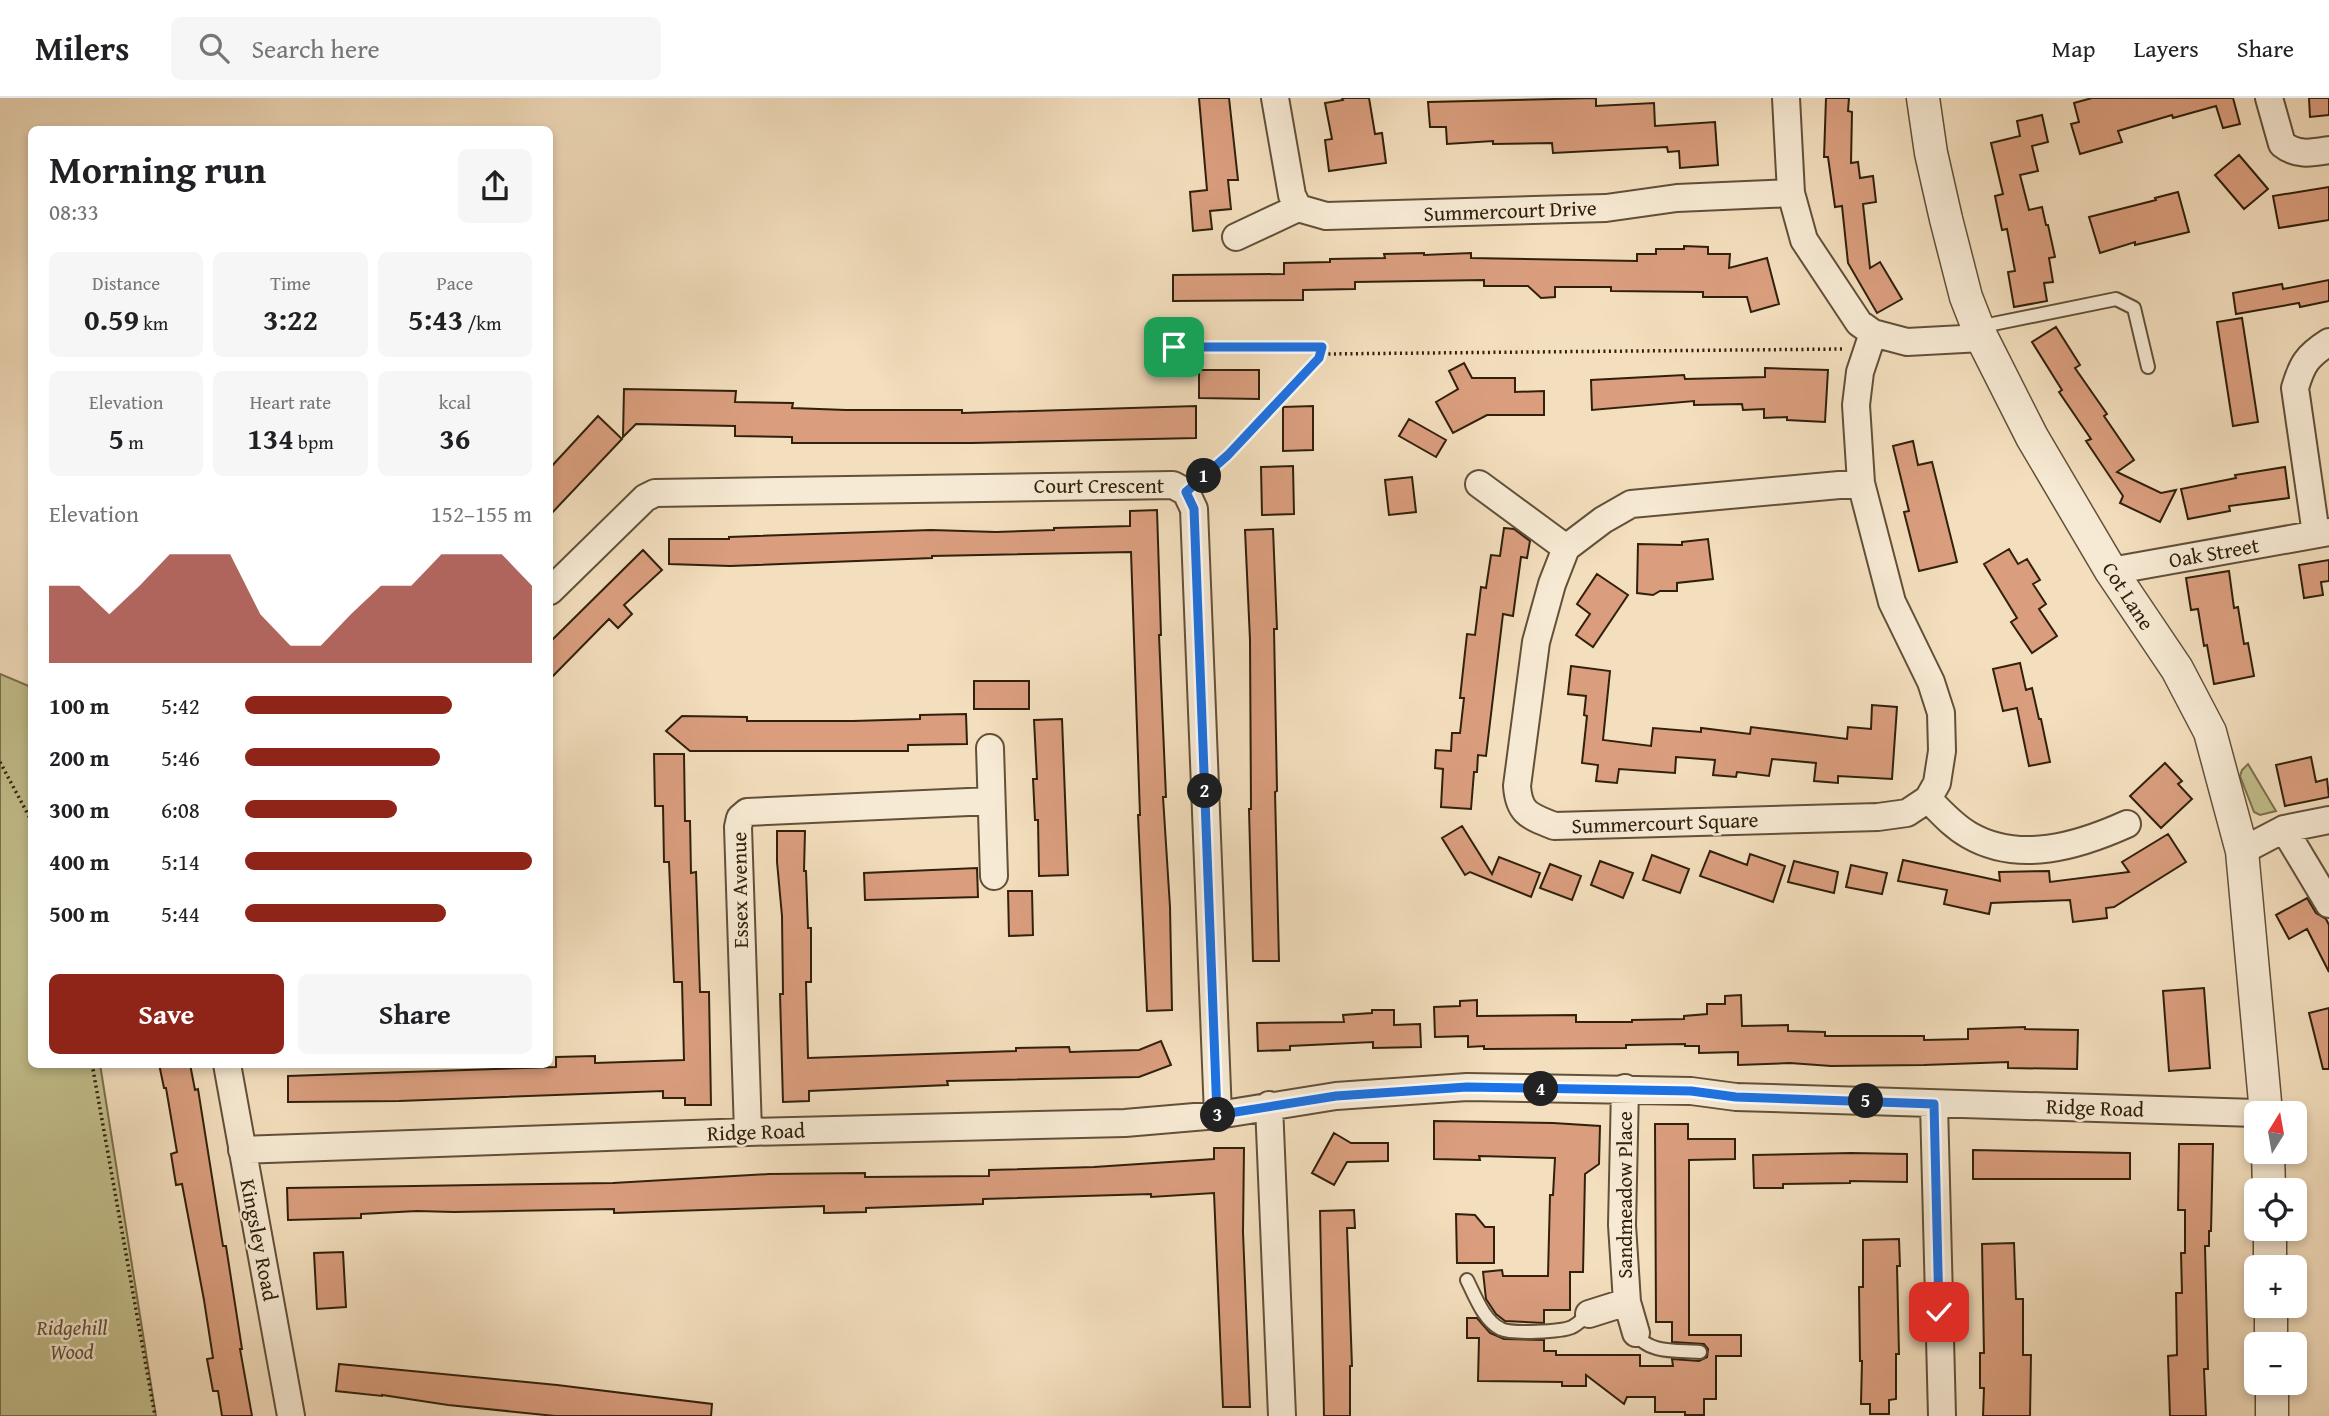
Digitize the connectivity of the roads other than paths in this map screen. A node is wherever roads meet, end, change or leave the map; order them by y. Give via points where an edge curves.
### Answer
1 (1275, 98) edge
2 (1786, 98) edge
3 (1923, 98) edge
4 (2269, 98) edge
5 (2329, 150) edge
6 (1791, 193) junction
7 (1298, 208) junction
8 (1236, 237) dead end
9 (1980, 332) junction
10 (1873, 333) junction
11 (2329, 342) edge
12 (2148, 367) dead end
13 (1861, 483) junction
14 (1479, 484) dead end
15 (2323, 533) edge
16 (1566, 548) junction
17 (2111, 571) junction
18 (555, 575) edge
19 (989, 748) dead end
20 (1928, 799) junction
21 (990, 802) junction
22 (2329, 820) edge
23 (2127, 824) dead end
24 (2284, 829) junction
25 (2242, 851) junction
26 (994, 876) dead end
27 (2329, 904) edge
28 (228, 1068) edge
29 (1625, 1088) junction
30 (2265, 1101) edge
31 (1934, 1104) junction
32 (1269, 1105) junction
33 (2244, 1113) edge
34 (1217, 1115) junction
35 (748, 1132) junction
36 (242, 1150) junction
37 (1467, 1280) dead end
38 (1627, 1302) junction
39 (1590, 1314) joint
40 (1636, 1333) joint
41 (1699, 1352) dead end
42 (2272, 1395) edge
43 (292, 1416) edge
44 (1282, 1416) edge
45 (1942, 1416) edge
46 (2272, 1416) edge

1 - 7 street
2 - 6 street
3 - 9 street, Cot Lane via 1946,219
4 - 5 street via 2282,144 2295,152
6 - 7 street, Summercourt Drive via 1677,198 1606,208 1326,216
6 - 10 street via 1804,240 1859,323
7 - 8 street
9 - 10 street via 1907,342
9 - 12 lane via 2116,299 2134,308
9 - 17 street, Cot Lane via 2032,437
10 - 13 street via 1860,372 1856,405
11 - 15 street, Oak Street via 2311,354 2295,388
13 - 16 street via 1631,504
13 - 20 street via 1892,602 1941,713 1942,751 1937,783
14 - 16 street
15 - 17 street, Oak Street
16 - 20 street, Summercourt Square via 1536,642 1517,786 1518,800 1528,815 1554,826 1878,817 1907,813
17 - 25 street, Cot Lane via 2177,669 2210,732
18 - 34 street, Court Crescent via 655,493 1173,485 1186,492 1194,509
19 - 21 street
20 - 23 street via 1964,832 2003,848 2057,848
21 - 26 street
21 - 35 street, Essex Avenue via 747,812 740,818
22 - 24 street
24 - 25 street
24 - 27 street
25 - 30 street, Cot Lane
28 - 36 street, Kingsley Road
29 - 31 street, Ridge Road
29 - 32 street, Ridge Road via 1467,1087
29 - 38 street, Sandmeadow Place via 1622,1225
31 - 33 street, Ridge Road
31 - 45 street
32 - 34 street, Ridge Road
32 - 44 street
34 - 35 street, Ridge Road via 1125,1123
35 - 36 street, Ridge Road
36 - 43 street, Kingsley Road
37 - 39 lane via 1478,1303 1502,1330 1560,1330
38 - 39 street, Sandmeadow Place
38 - 40 street, Sandmeadow Place
40 - 41 lane via 1649,1347
42 - 46 street

